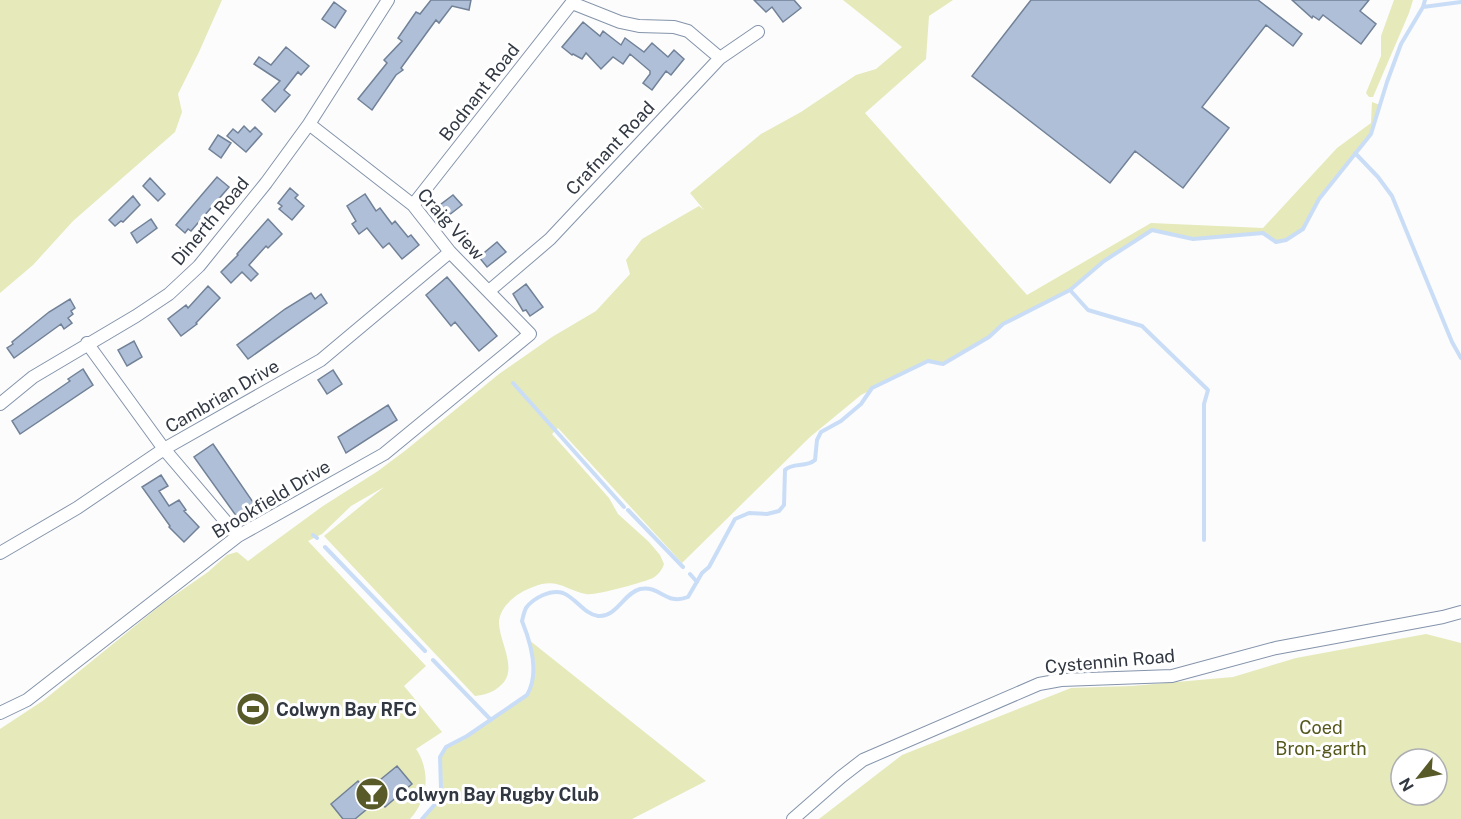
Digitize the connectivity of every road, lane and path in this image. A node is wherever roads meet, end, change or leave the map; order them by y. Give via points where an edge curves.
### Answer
1 (388, 0) edge
2 (573, 1) edge
3 (758, 32) dead end
4 (720, 58) junction
5 (309, 124) junction
6 (413, 205) junction
7 (450, 252) junction
8 (489, 291) junction
9 (530, 334) joint
10 (87, 343) junction
11 (0, 404) edge
12 (164, 449) junction
13 (238, 536) junction
14 (0, 554) edge
15 (1461, 612) edge
16 (0, 713) edge
17 (794, 819) edge

1 - 5 street, Dinerth Road
2 - 4 street via 620,22 688,31
2 - 6 street, Bodnant Road
3 - 4 street, Crafnant Road
4 - 8 street, Crafnant Road via 550,239
5 - 6 street, Craig View
5 - 10 street, Dinerth Road via 199,266 169,294
6 - 7 street, Craig View
7 - 8 street, Craig View
7 - 12 street, Cambrian Drive via 321,360
8 - 9 street, Craig View
9 - 13 street, Brookfield Drive via 384,454
10 - 11 street, Dinerth Road via 33,376
10 - 12 street
12 - 13 street
12 - 14 street, Cambrian Drive
13 - 16 street, Brookfield Drive via 27,700
15 - 17 street, Cystennin Road via 1276,648 1172,676 1039,684 864,760

